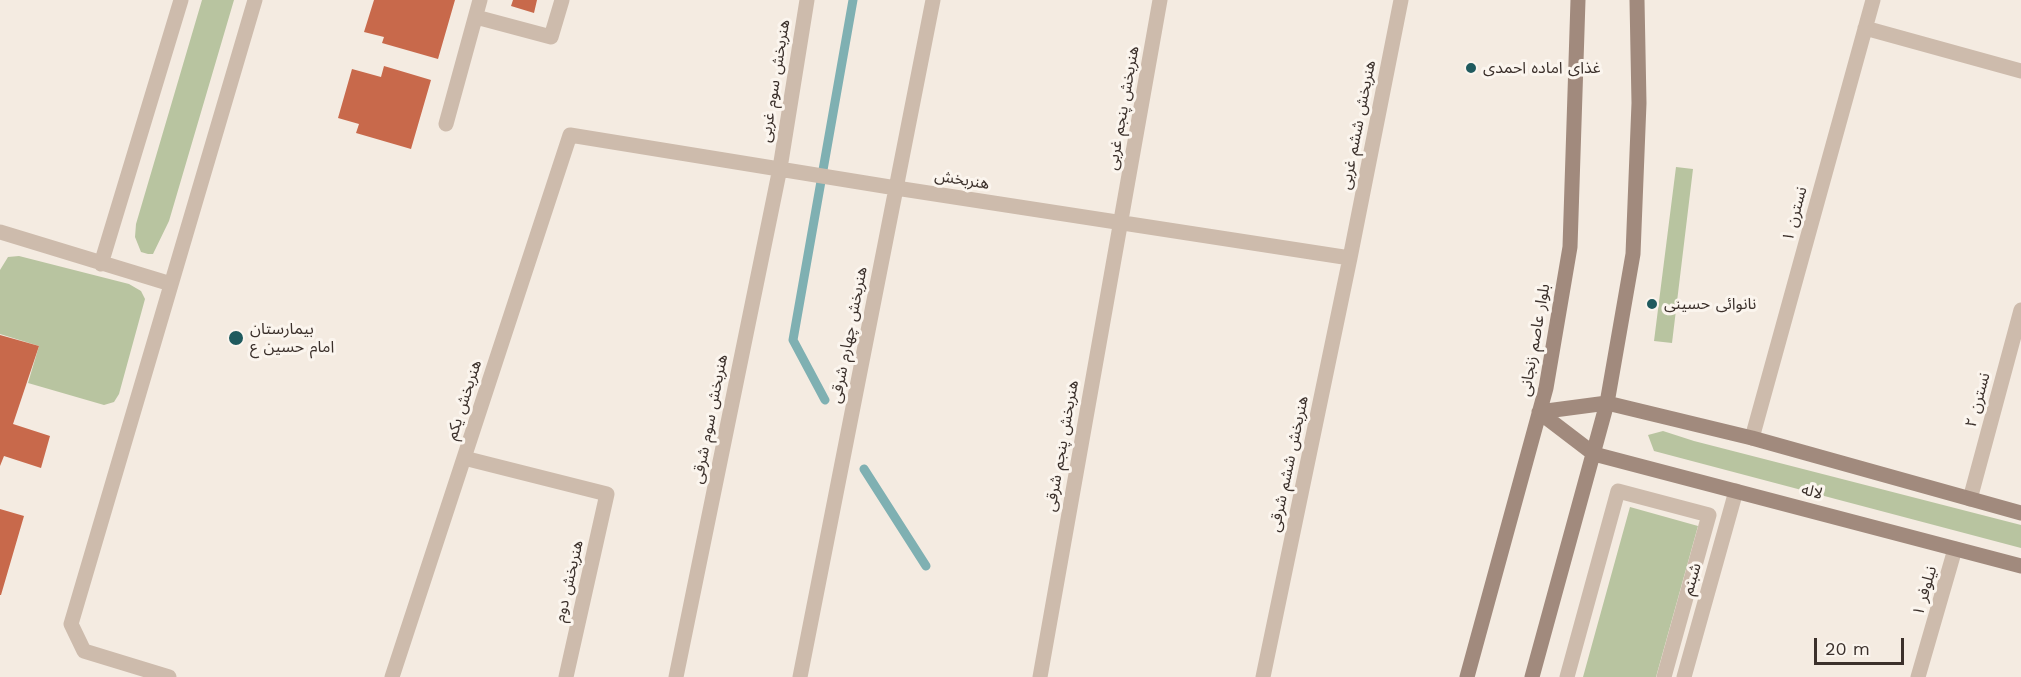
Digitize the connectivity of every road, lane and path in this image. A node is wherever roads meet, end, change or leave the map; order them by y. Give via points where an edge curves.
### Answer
1 (181, 0) edge
2 (255, 0) edge
3 (480, 0) edge
4 (562, 0) edge
5 (807, 0) edge
6 (933, 0) edge
7 (1160, 0) edge
8 (1401, 0) edge
9 (1578, 0) edge
10 (1637, 0) edge
11 (1873, 0) edge
12 (476, 17) junction
13 (1865, 28) junction
14 (2021, 71) edge
15 (446, 124) dead end
16 (570, 135) joint
17 (780, 168) junction
18 (896, 188) junction
19 (1121, 222) junction
20 (0, 232) edge
21 (1350, 258) junction
22 (101, 264) junction
23 (171, 284) junction
24 (2021, 310) edge
25 (1607, 404) junction
26 (1539, 412) junction
27 (1752, 438) junction
28 (1594, 454) junction
29 (464, 458) junction
30 (1736, 491) junction
31 (1970, 499) junction
32 (2021, 513) edge
33 (1955, 549) junction
34 (2021, 566) edge
35 (124, 670) edge
36 (169, 677) edge
37 (392, 677) edge
38 (566, 677) edge
39 (676, 677) edge
40 (800, 677) edge
41 (1040, 677) edge
42 (1263, 677) edge
43 (1467, 677) edge
44 (1532, 677) edge
45 (1567, 677) edge
46 (1664, 677) edge
47 (1684, 677) edge
48 (1918, 677) edge

1 - 22 street
2 - 23 street
3 - 12 street
4 - 12 street via 551,37
5 - 17 street, هنربخش سوم غربی
6 - 18 street, هنربخش چهارم شرقی
7 - 19 street, هنربخش پنجم غربی
8 - 21 street, هنربخش ششم غربی
9 - 26 main road, بلوار عاصم زنجانی via 1569,247
10 - 25 main road via 1639,103 1633,254
11 - 13 street, نسترن ۱
12 - 15 street
13 - 14 street
13 - 27 street, نسترن ۱
16 - 17 street, هنربخش
16 - 29 street, هنربخش یکم
17 - 18 street, هنربخش
17 - 39 street, هنربخش سوم شرقی
18 - 19 street, هنربخش
18 - 40 street, هنربخش چهارم شرقی
19 - 21 street, هنربخش
19 - 41 street, هنربخش پنجم شرقی
20 - 22 street
21 - 42 street, هنربخش ششم شرقی
22 - 23 street
23 - 35 street via 70,624 84,651
24 - 31 street, نسترن ۲
25 - 26 main road
25 - 27 main road
25 - 28 main road
26 - 28 main road
26 - 43 main road, بلوار عاصم زنجانی
27 - 31 main road
28 - 30 main road, لاله
28 - 44 main road
29 - 37 street, هنربخش یکم
29 - 38 street, هنربخش دوم via 607,494
30 - 33 main road, لاله
30 - 47 street, شبنم
31 - 32 main road
33 - 34 main road, لاله
33 - 48 street, نیلوفر ۱
35 - 36 street
45 - 46 street via 1618,491 1709,515

